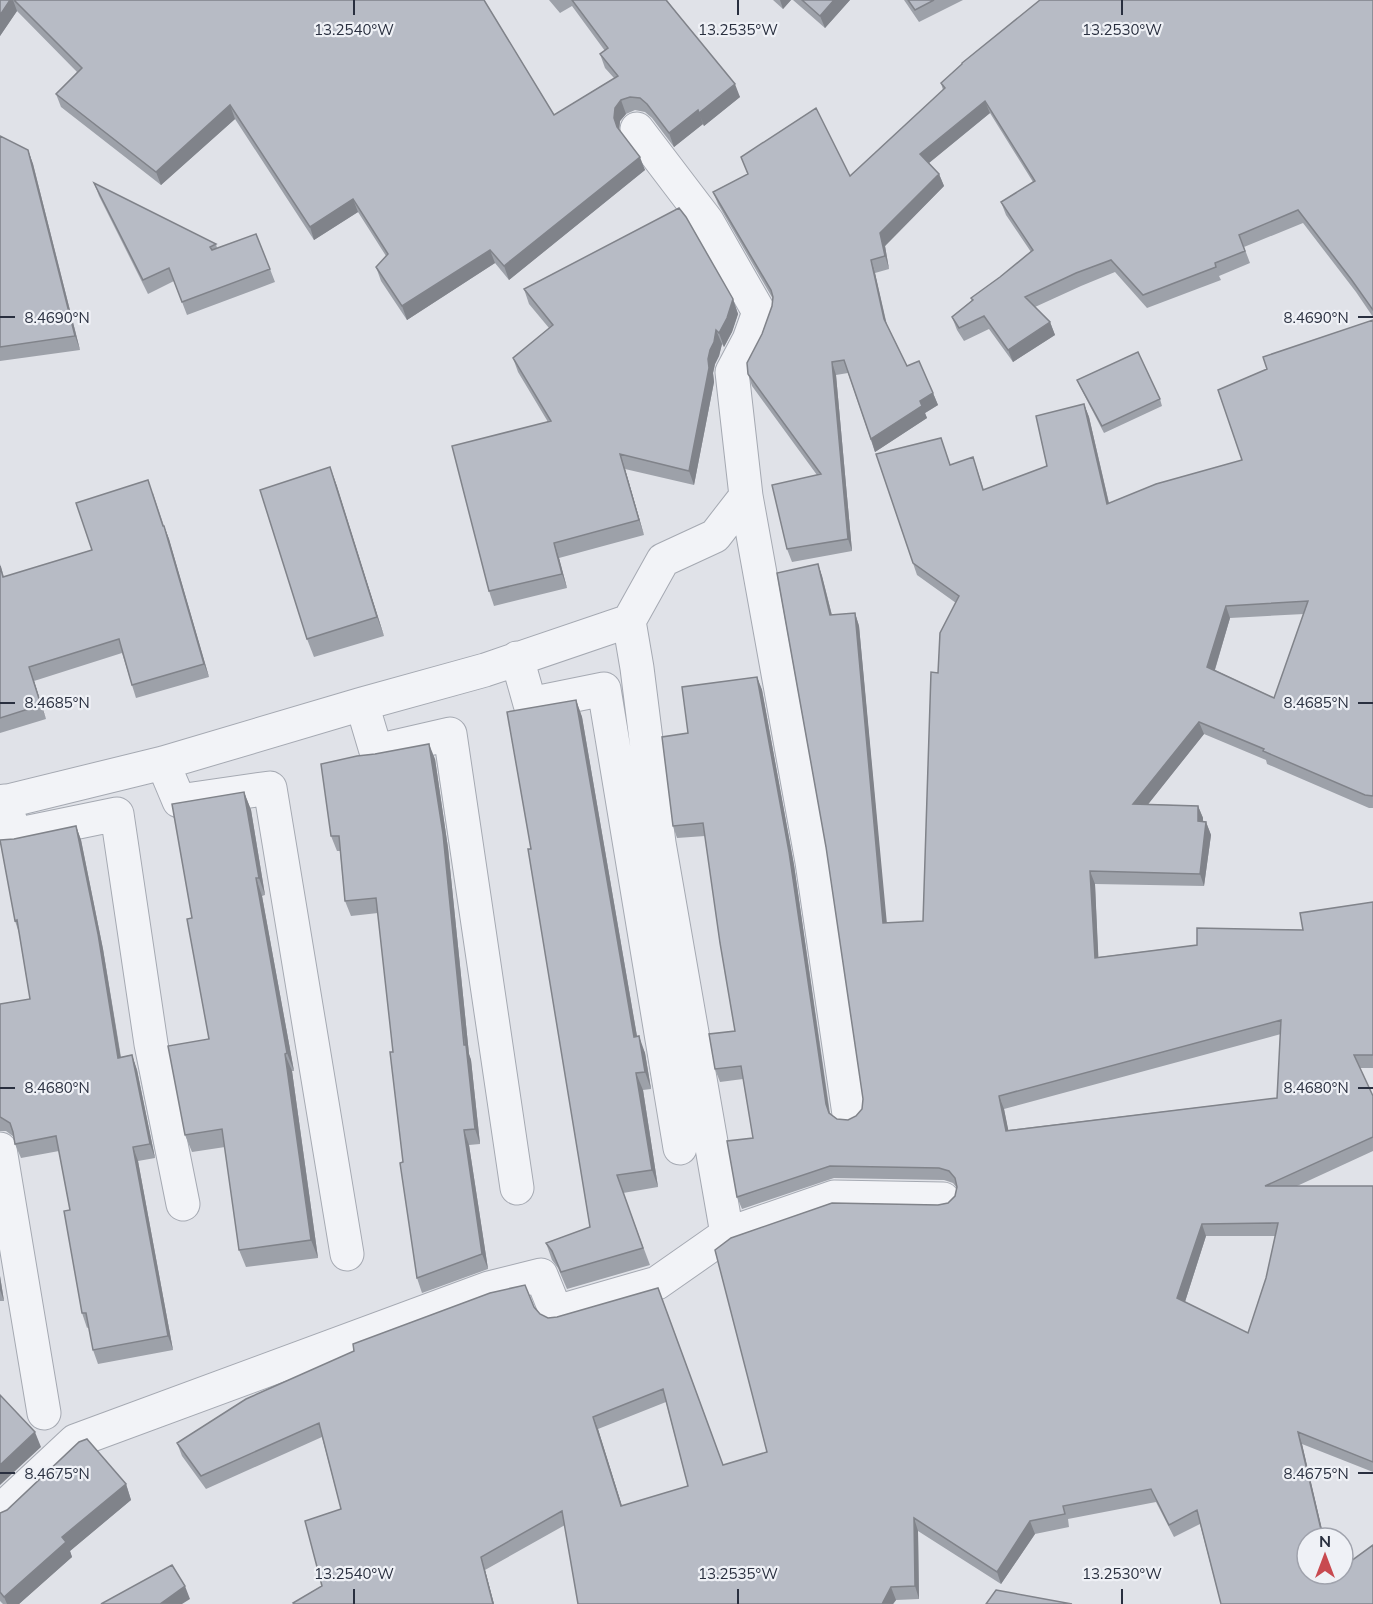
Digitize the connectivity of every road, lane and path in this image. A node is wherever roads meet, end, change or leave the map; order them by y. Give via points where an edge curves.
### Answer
1 (637, 129) dead end
2 (746, 496) junction
3 (629, 621) junction
4 (517, 658) junction
5 (362, 704) junction
6 (163, 763) junction
7 (2, 802) edge
8 (849, 1114) dead end
9 (681, 1148) dead end
10 (0, 1149) edge
11 (517, 1188) dead end
12 (943, 1199) dead end
13 (183, 1204) dead end
14 (727, 1234) junction
15 (348, 1254) dead end
16 (44, 1413) dead end
17 (0, 1511) edge

1 - 2 street via 706,221 759,312 732,372
2 - 3 street via 715,536 663,560
2 - 8 street via 812,862
3 - 4 street
3 - 14 street via 659,843
4 - 5 street
4 - 9 street via 530,704 604,689
5 - 6 street
5 - 11 street via 376,751 450,734
6 - 7 street
6 - 15 street via 179,801 270,788
7 - 13 street via 15,835 117,814 151,1044
10 - 16 street
12 - 14 street via 834,1197
14 - 17 street via 657,1283 556,1312 541,1275 489,1288 75,1441

